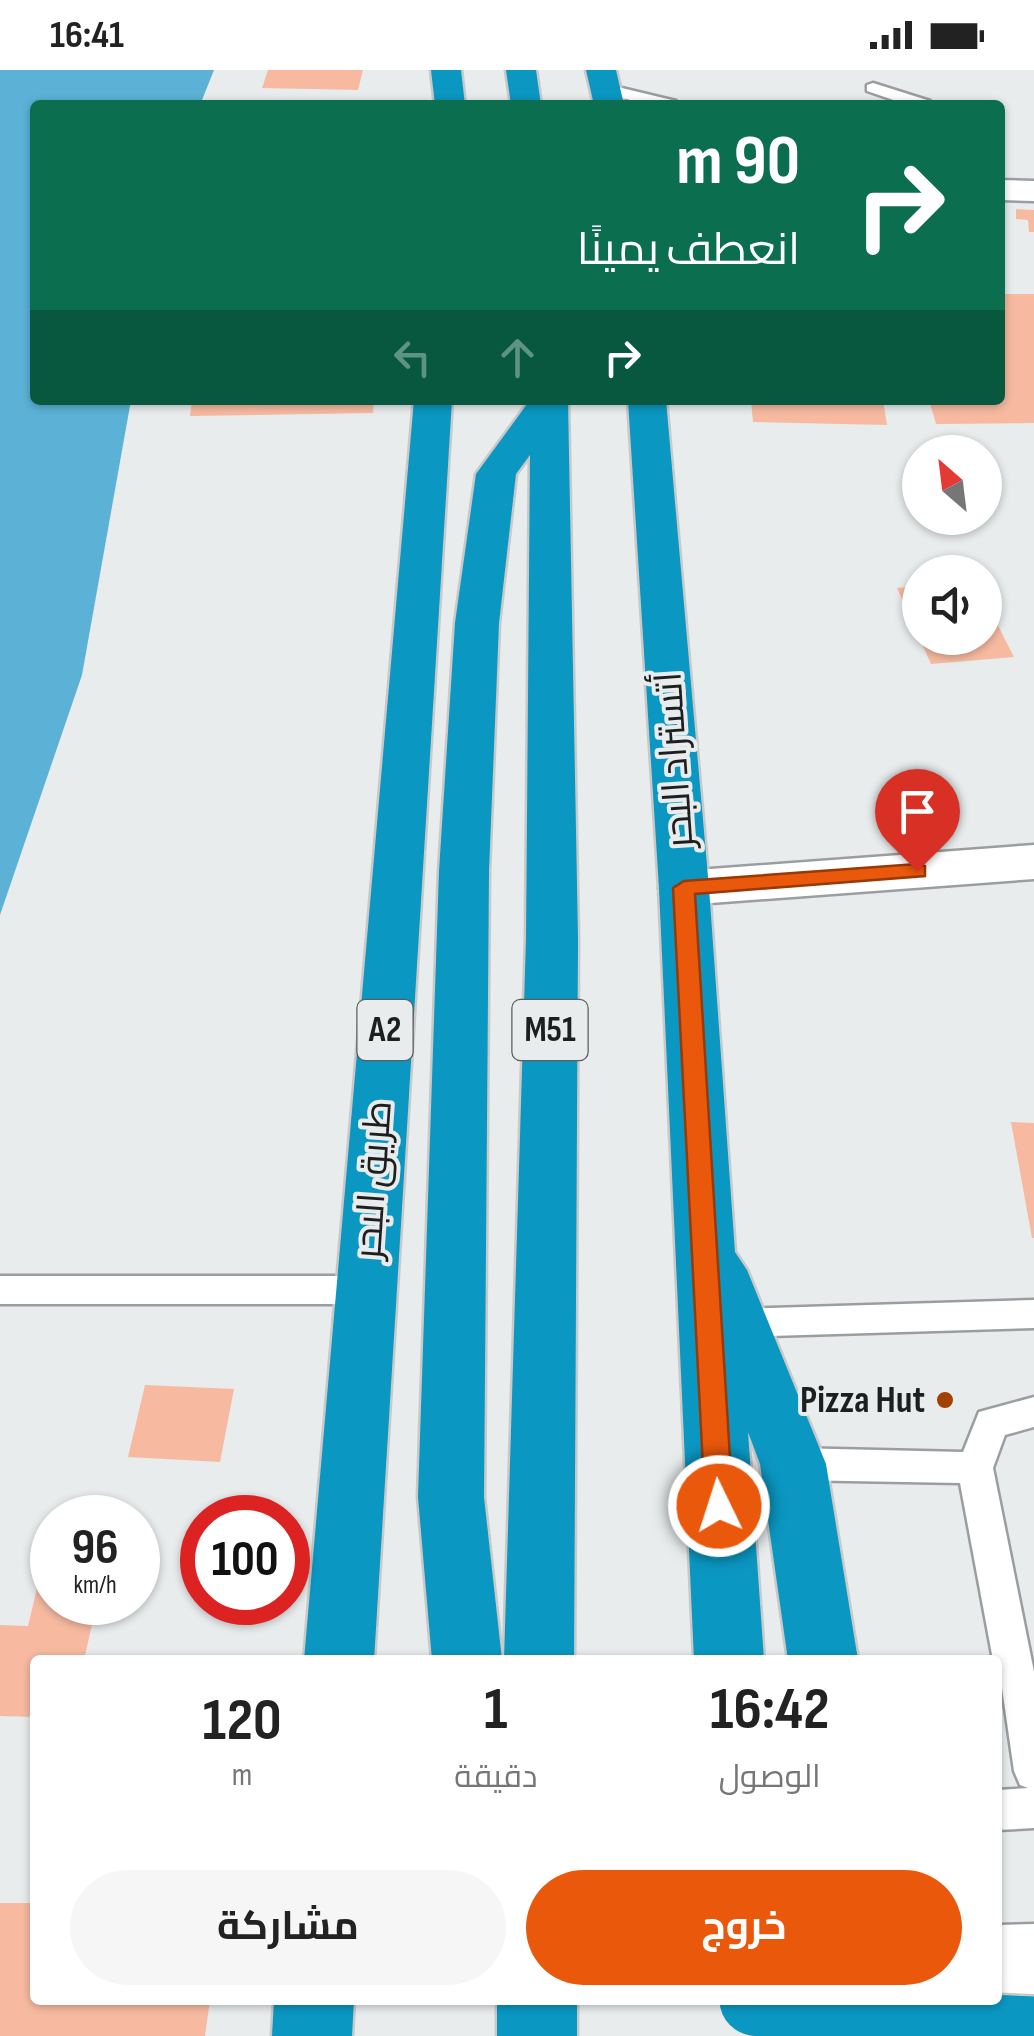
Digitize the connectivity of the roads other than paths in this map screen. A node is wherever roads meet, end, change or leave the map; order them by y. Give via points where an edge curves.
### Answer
1 (446, 70) edge
2 (521, 70) edge
3 (605, 88) edge
4 (873, 88) dead end
5 (449, 100) edge
6 (525, 100) edge
7 (651, 100) edge
8 (909, 100) edge
9 (1005, 190) edge
10 (1034, 192) edge
11 (434, 405) edge
12 (545, 405) edge
13 (549, 405) edge
14 (646, 405) edge
15 (1034, 862) edge
16 (684, 888) junction
17 (702, 1237) junction
18 (0, 1290) edge
19 (366, 1290) junction
20 (1034, 1314) edge
21 (740, 1323) junction
22 (1034, 1412) edge
23 (793, 1464) junction
24 (975, 1468) junction
25 (339, 1655) edge
26 (467, 1655) edge
27 (538, 1655) edge
28 (729, 1655) edge
29 (822, 1655) edge
30 (1034, 1771) edge
31 (1034, 1808) edge
32 (1002, 1810) edge
33 (1034, 1963) edge
34 (1002, 1964) edge
35 (314, 2005) edge
36 (537, 2005) edge
37 (753, 2005) edge
38 (771, 2005) edge
39 (864, 2005) edge
40 (924, 2005) edge
41 (1034, 2032) edge
42 (312, 2036) edge
43 (537, 2036) edge
44 (754, 2036) edge
45 (868, 2036) edge
46 (912, 2036) edge

1 - 5 highway
2 - 6 highway
3 - 7 lane
4 - 8 lane
9 - 10 street
11 - 19 highway, طريق البحر / A2
12 - 26 highway via 496,474 477,623 464,871 451,1497
13 - 27 highway, M51 via 552,940
14 - 16 highway, أتستراد البحر
15 - 16 street
16 - 17 highway, أتستراد البحر
17 - 21 highway
17 - 28 highway, أتستراد البحر
18 - 19 lane
19 - 25 highway, طريق البحر / A2
20 - 21 lane
21 - 23 highway
22 - 24 lane via 991,1423
23 - 24 lane
23 - 29 highway
24 - 30 lane
31 - 32 lane
33 - 34 street
35 - 42 highway
36 - 43 highway
37 - 44 highway
38 - 41 highway, bridge via 811,2016 976,2033
39 - 45 highway
40 - 46 street

